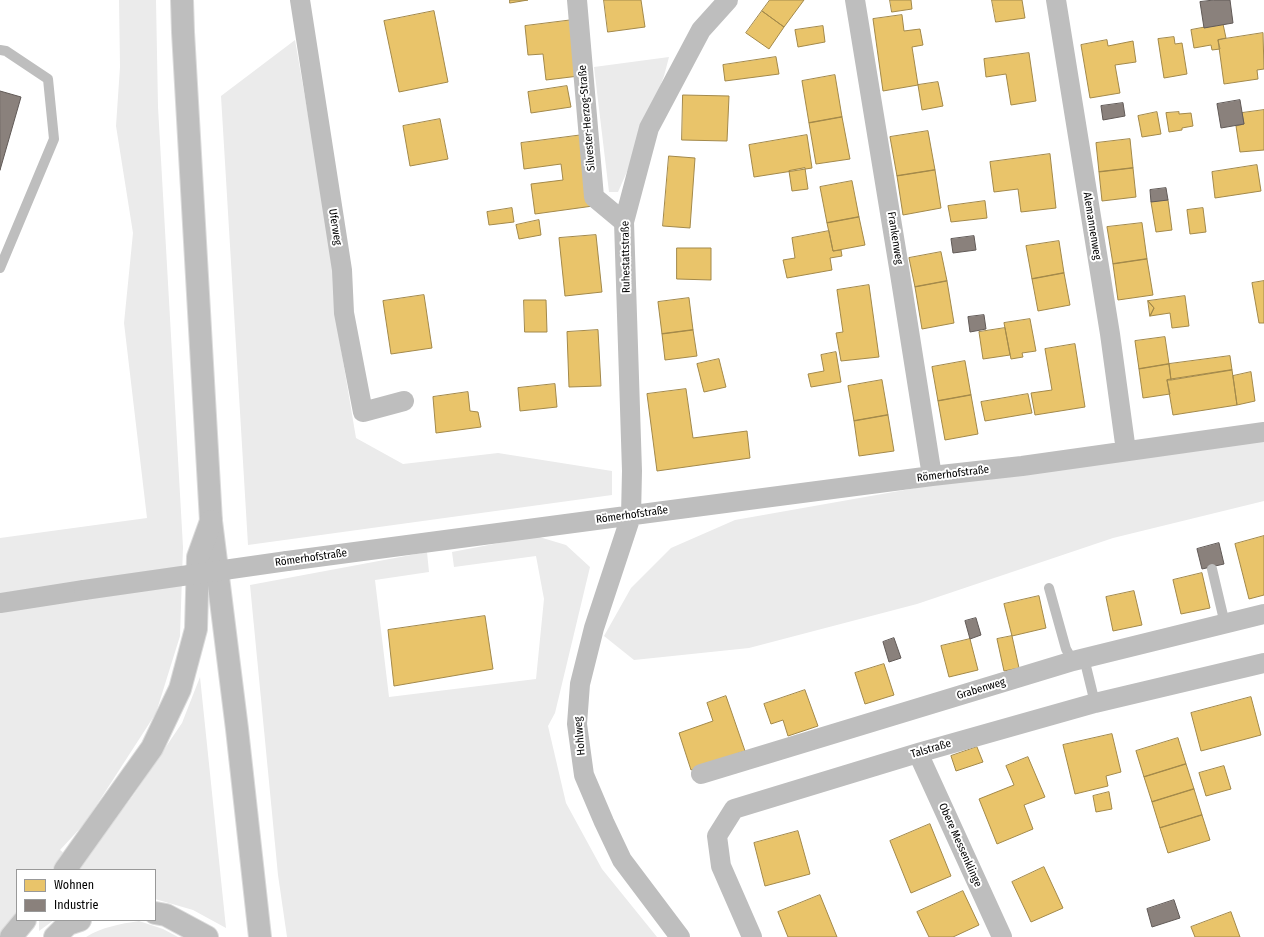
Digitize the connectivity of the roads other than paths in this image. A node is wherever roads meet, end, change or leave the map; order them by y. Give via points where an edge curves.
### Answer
1 (182, 0) edge
2 (300, 0) edge
3 (577, 0) edge
4 (728, 0) edge
5 (855, 0) edge
6 (1056, 0) edge
7 (0, 50) edge
8 (624, 222) junction
9 (0, 268) edge
10 (404, 400) dead end
11 (1264, 432) edge
12 (1126, 451) junction
13 (932, 476) junction
14 (632, 516) junction
15 (211, 521) junction
16 (1212, 569) dead end
17 (1049, 588) dead end
18 (0, 603) edge
19 (1264, 614) edge
20 (1225, 624) junction
21 (1079, 660) junction
22 (1264, 663) edge
23 (1095, 703) junction
24 (918, 752) junction
25 (701, 774) dead end
26 (66, 869) edge
27 (156, 913) edge
28 (24, 921) edge
29 (77, 921) edge
30 (11, 937) edge
31 (55, 937) edge
32 (207, 937) edge
33 (260, 937) edge
34 (680, 937) edge
35 (752, 937) edge
36 (1002, 937) edge

1 - 15 main road
2 - 10 street, Uferweg via 342,270 344,313 363,412
3 - 8 street, Silvester-Herzog-Straße via 594,197
4 - 8 street, Ruhestattstraße via 701,30 649,128
5 - 13 street, Frankenweg
6 - 12 street, Alemannenweg via 1110,334
7 - 9 lane via 6,51 48,79 54,139
8 - 14 street, Ruhestattstraße
11 - 12 street, Römerhofstraße
12 - 13 street, Römerhofstraße
13 - 14 street, Römerhofstraße
14 - 18 street, Römerhofstraße, bridge via 288,561
14 - 34 street, Hohlweg via 594,628 580,684 577,724 584,775 622,860
15 - 26 main road via 198,557 196,629 180,689 152,748
15 - 33 main road
16 - 20 lane
17 - 21 lane via 1066,649
19 - 20 street, Grabenweg
20 - 21 street, Grabenweg
21 - 23 lane
21 - 25 street, Grabenweg
22 - 23 street, Talstraße
23 - 24 street, Talstraße
24 - 35 street, Talstraße via 734,809 717,836 721,866
24 - 36 street, Obere Messenklinge
27 - 32 main road via 166,915
28 - 30 main road
29 - 31 main road via 68,924

